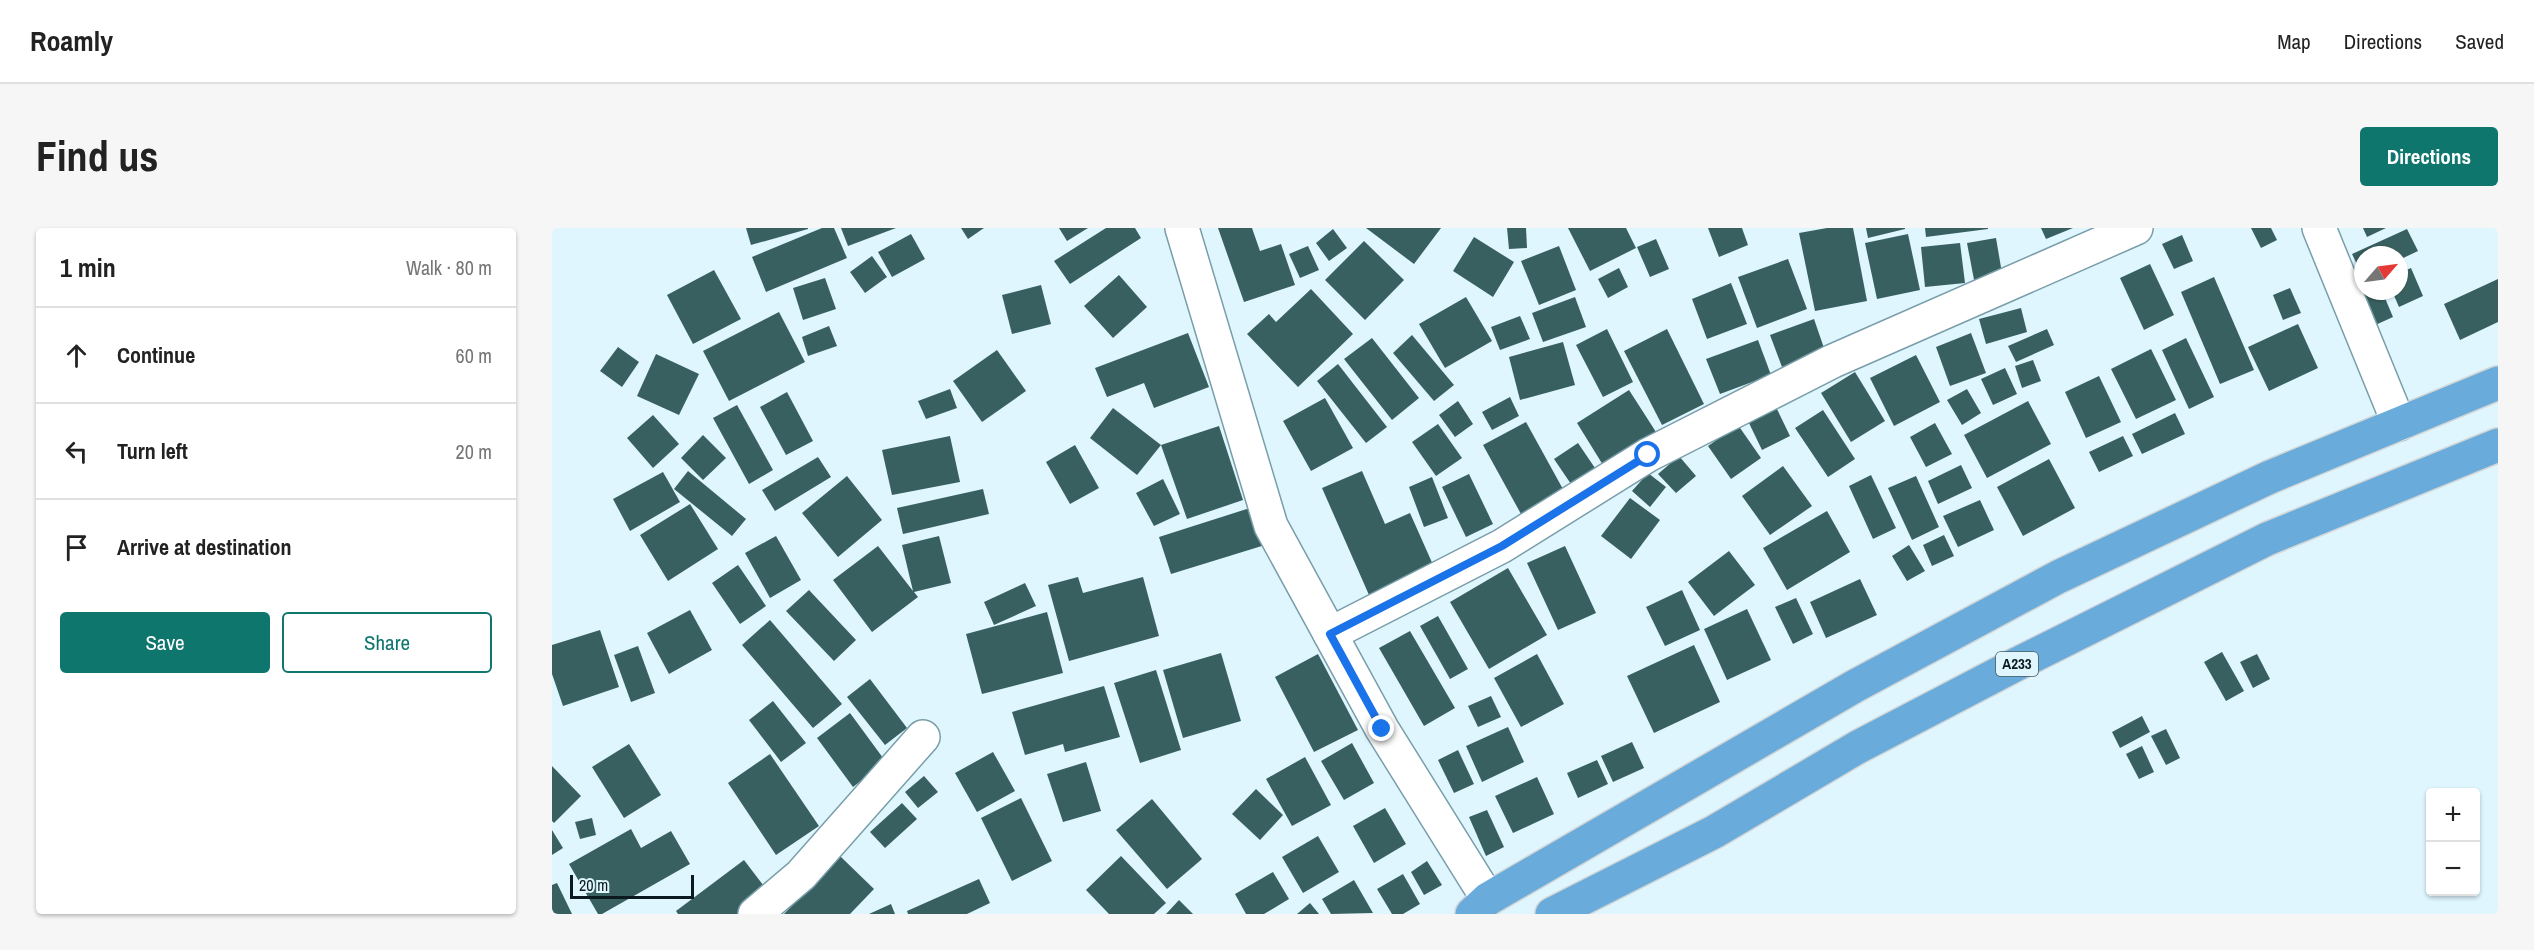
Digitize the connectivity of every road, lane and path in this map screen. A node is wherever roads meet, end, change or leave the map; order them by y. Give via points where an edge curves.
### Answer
1 (1182, 228) edge
2 (2136, 228) edge
3 (2319, 228) edge
4 (2498, 383) edge
5 (2399, 424) junction
6 (2498, 445) edge
7 (1330, 634) junction
8 (923, 737) dead end
9 (1480, 907) edge
10 (755, 914) edge
11 (1552, 914) edge

1 - 7 street via 1271,526
2 - 7 street via 1833,361 1648,455 1502,546
3 - 5 street
4 - 5 highway
5 - 9 highway via 2270,477 2058,577 1855,686
6 - 11 highway, A233 via 2256,544 1858,747 1714,832
7 - 9 street
8 - 10 street via 801,875

